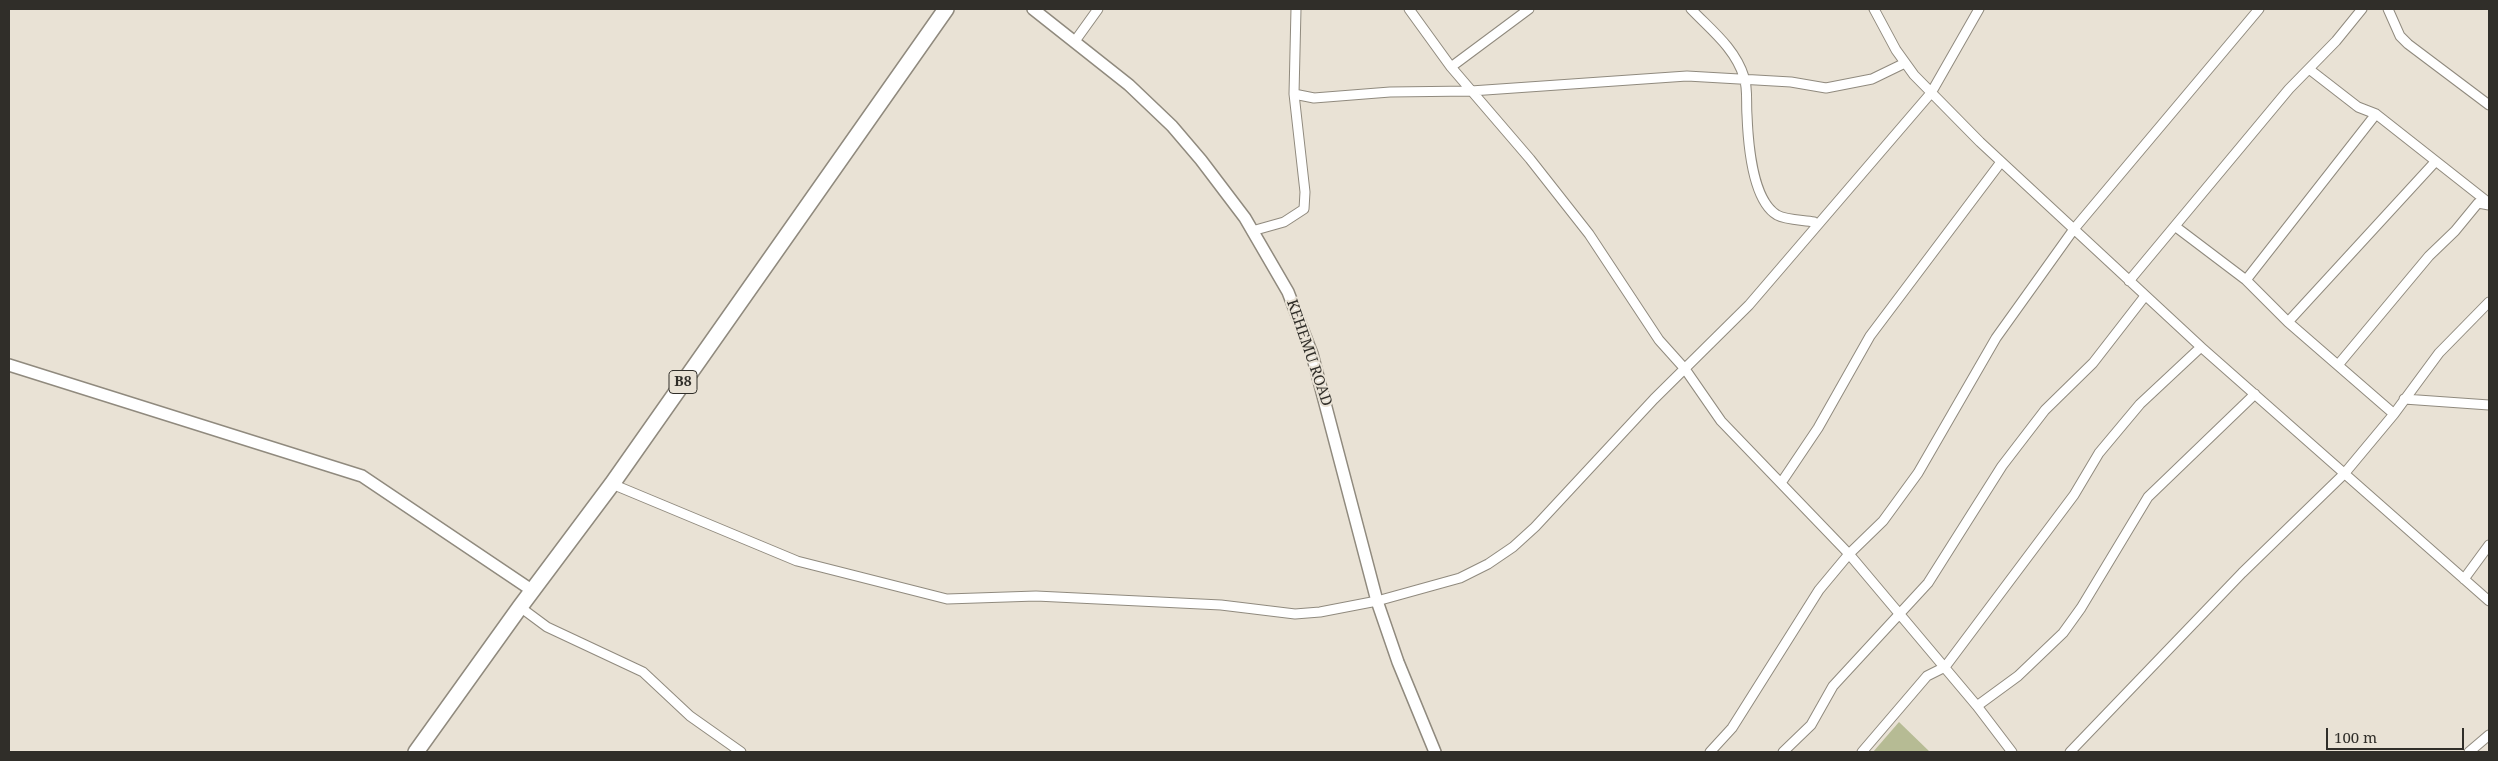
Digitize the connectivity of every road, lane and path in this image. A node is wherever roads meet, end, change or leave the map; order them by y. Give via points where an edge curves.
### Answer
1 (946, 9) edge
2 (1033, 9) edge
3 (1098, 9) edge
4 (1296, 9) edge
5 (1409, 9) edge
6 (1529, 9) edge
7 (1691, 9) edge
8 (1874, 9) edge
9 (1979, 9) edge
10 (2259, 9) edge
11 (2362, 9) edge
12 (2388, 9) edge
13 (1075, 41) junction
14 (1905, 63) junction
15 (1451, 67) junction
16 (2309, 69) junction
17 (1745, 80) junction
18 (1471, 91) junction
19 (1931, 93) junction
20 (1294, 94) junction
21 (2489, 105) edge
22 (2376, 114) junction
23 (2001, 162) junction
24 (2435, 162) junction
25 (2489, 204) edge
26 (1817, 224) junction
27 (2176, 227) junction
28 (2074, 230) junction
29 (1252, 231) junction
30 (2246, 280) junction
31 (2129, 281) junction
32 (2145, 296) junction
33 (2489, 302) edge
34 (2288, 322) junction
35 (2201, 347) junction
36 (2338, 364) junction
37 (9, 365) edge
38 (1685, 369) junction
39 (2255, 394) junction
40 (2404, 399) junction
41 (2489, 405) edge
42 (2394, 414) junction
43 (2344, 474) junction
44 (1781, 483) junction
45 (612, 484) junction
46 (2489, 544) edge
47 (1849, 554) junction
48 (2464, 579) junction
49 (533, 591) junction
50 (1377, 601) junction
51 (2489, 601) edge
52 (520, 607) junction
53 (1898, 613) junction
54 (1945, 666) junction
55 (1977, 706) junction
56 (2489, 735) edge
57 (416, 752) edge
58 (742, 752) edge
59 (1435, 752) edge
60 (1710, 752) edge
61 (1783, 752) edge
62 (1862, 752) edge
63 (2012, 752) edge
64 (2070, 752) edge
65 (2469, 752) edge

1 - 45 highway, B8
2 - 13 street, KEHEMU ROAD
3 - 13 street
4 - 20 street
5 - 15 street
6 - 15 street
7 - 17 street via 1737,57
8 - 14 street
9 - 19 street
10 - 28 street
11 - 16 street
12 - 21 street via 2400,36 2408,44
13 - 29 street, KEHEMU ROAD via 1172,126 1221,185
14 - 17 street via 1872,79 1826,88
14 - 19 street
15 - 18 street
16 - 22 street via 2358,107
16 - 27 street via 2266,116
17 - 18 street via 1687,76
17 - 26 street via 1747,135 1764,200 1778,215
18 - 20 street via 1390,92 1314,98
18 - 38 street via 1563,200 1659,340
19 - 23 street
19 - 26 street
20 - 29 street via 1304,209 1284,222
22 - 24 street
22 - 30 street
23 - 28 street
23 - 44 street via 1870,336 1818,428
24 - 25 street
24 - 34 street
25 - 36 street via 2478,203
26 - 38 street via 1749,305
27 - 30 street
27 - 31 street
28 - 31 street
28 - 47 street via 1996,338 1918,473 1883,521
29 - 50 street, KEHEMU ROAD via 1288,292 1312,354
30 - 34 street
31 - 32 street
32 - 35 street
32 - 53 street via 2093,363 2045,410 2002,466 1928,583
33 - 40 street via 2439,353
34 - 36 street
35 - 39 street
35 - 54 street via 2140,404 2105,446 2074,495
36 - 42 street
37 - 49 street via 362,476
38 - 44 street via 1722,421
38 - 50 street via 1513,547 1460,578
39 - 43 street
39 - 55 street via 2148,496 2063,633 2018,676
40 - 41 street
40 - 42 street
42 - 43 street
43 - 48 street
43 - 64 street via 2242,573
44 - 47 street
45 - 49 highway, B8
45 - 50 street via 797,561 947,599 1036,596 1221,605 1295,614
46 - 48 street
47 - 53 street
47 - 60 street via 1819,590 1732,728
48 - 51 street
49 - 52 highway, B8
50 - 59 street, KEHEMU ROAD
52 - 57 highway, B8
52 - 58 street via 547,627 642,672 690,716
53 - 54 street
53 - 61 street via 1890,626 1833,686 1811,725
54 - 55 street
54 - 62 street via 1926,676
55 - 63 street
56 - 65 street

